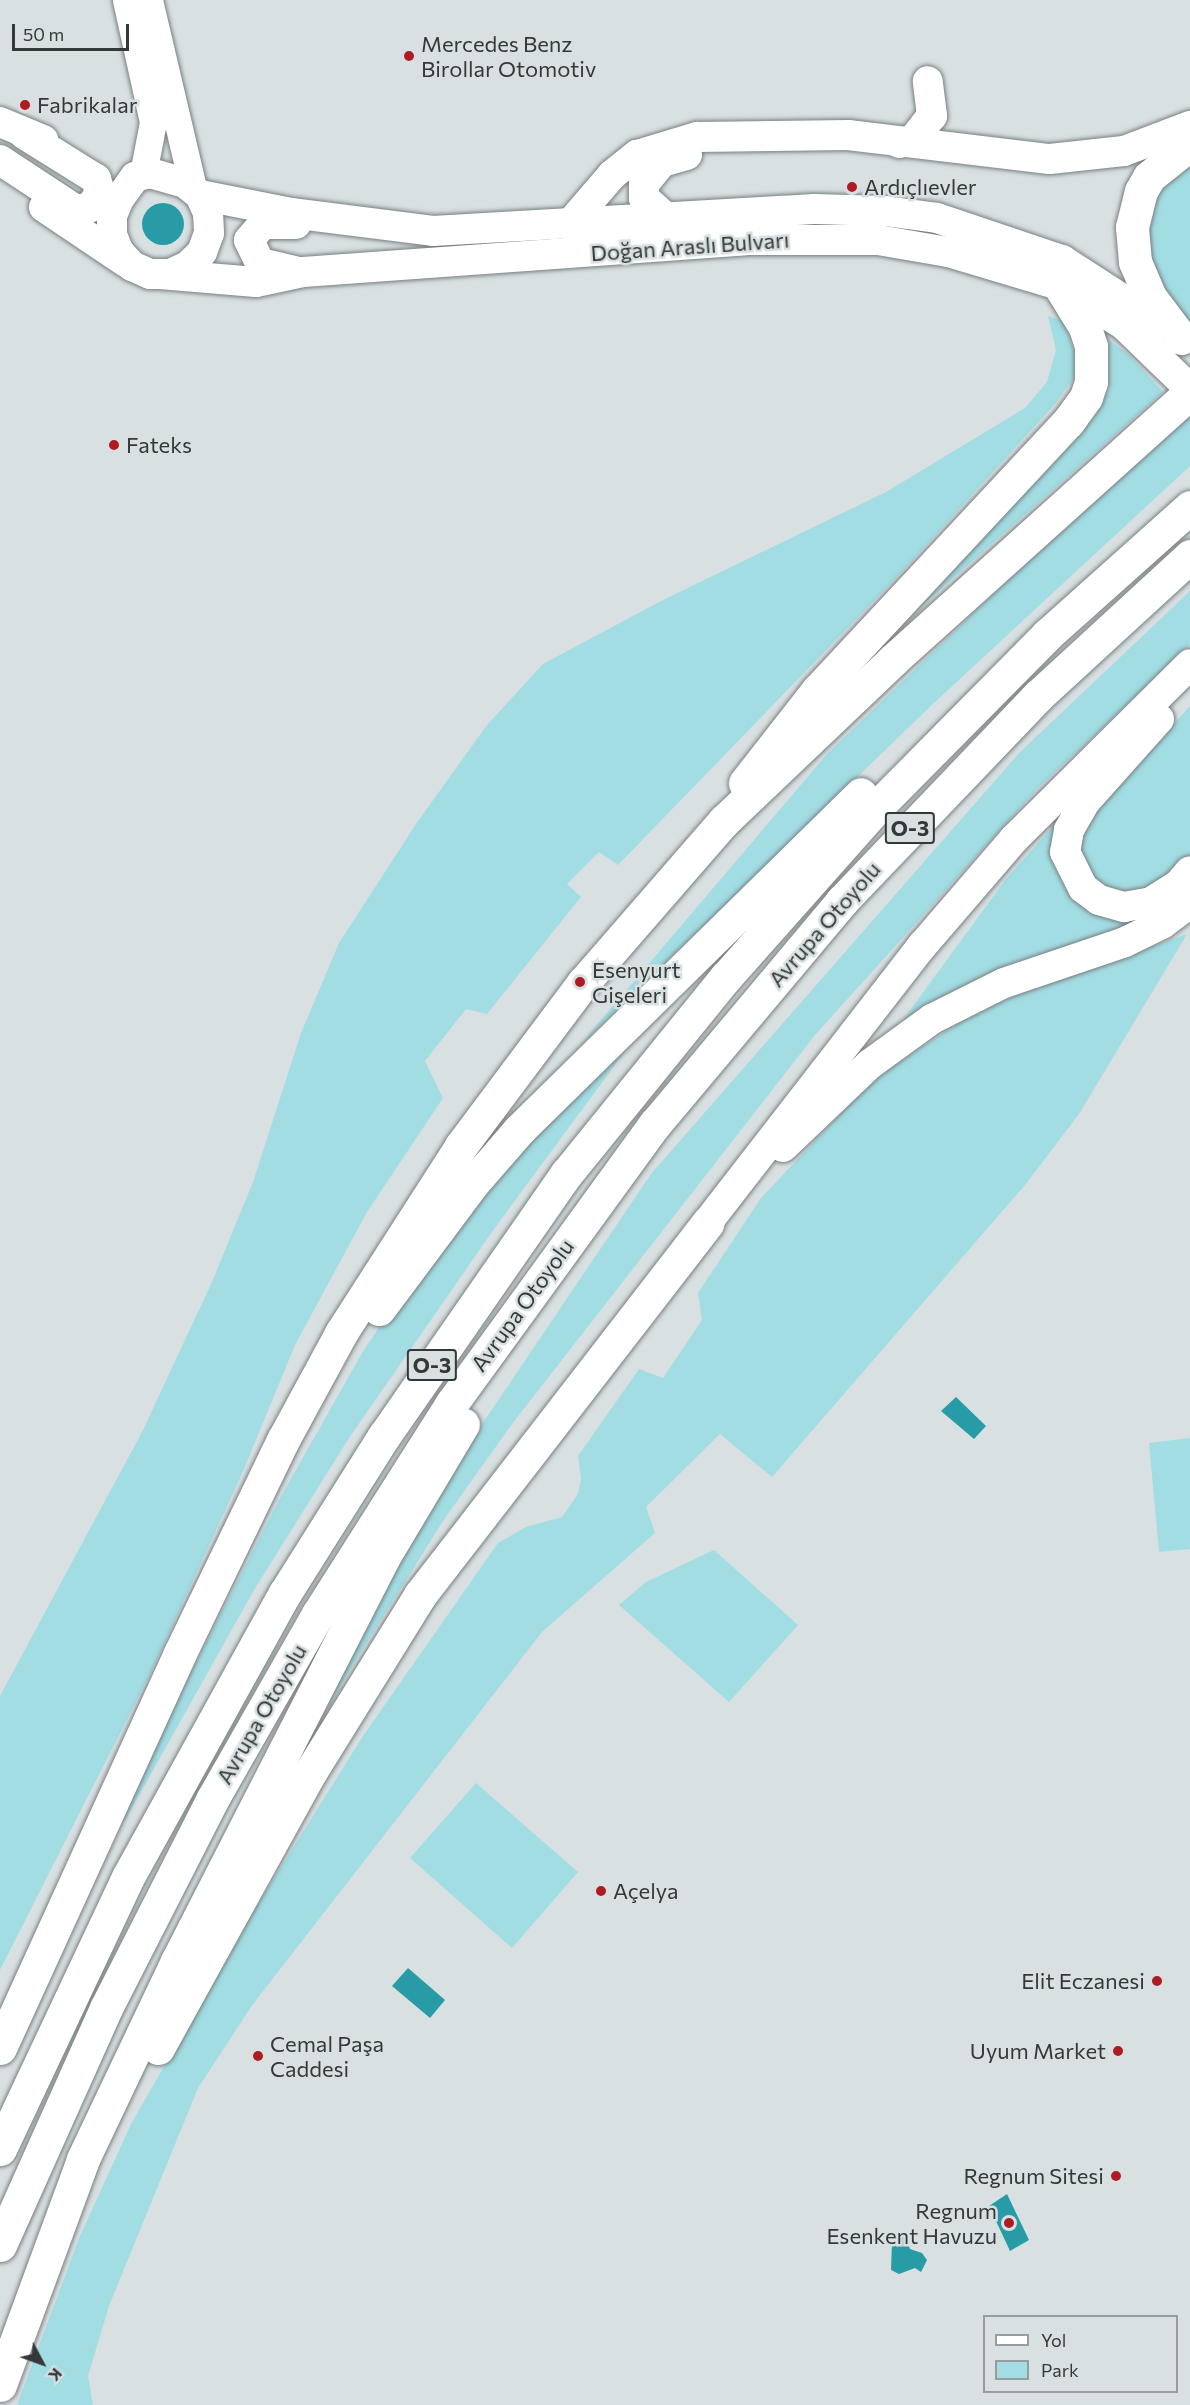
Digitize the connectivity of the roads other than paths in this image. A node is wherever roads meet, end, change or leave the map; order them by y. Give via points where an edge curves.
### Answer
1 (126, 0) edge
2 (149, 0) edge
3 (1190, 126) edge
4 (12, 128) edge
5 (884, 138) junction
6 (913, 140) junction
7 (1190, 144) edge
8 (0, 160) edge
9 (0, 175) edge
10 (139, 175) junction
11 (612, 175) junction
12 (196, 192) junction
13 (654, 207) junction
14 (569, 225) junction
15 (433, 231) junction
16 (132, 266) junction
17 (303, 272) junction
18 (160, 274) junction
19 (1059, 285) junction
20 (1185, 341) edge
21 (1188, 388) edge
22 (1190, 507) edge
23 (1190, 556) edge
24 (1190, 664) edge
25 (1004, 677) junction
26 (1190, 686) edge
27 (724, 821) junction
28 (1190, 871) edge
29 (1190, 903) edge
30 (707, 1223) junction
31 (554, 1260) junction
32 (283, 1440) junction
33 (91, 1843) junction
34 (0, 1998) edge
35 (0, 2048) edge
36 (0, 2149) edge
37 (0, 2245) edge
38 (40, 2279) junction
39 (0, 2385) edge

1 - 10 main road via 153,122
2 - 12 main road
3 - 6 main road via 1124,151 1088,158 1050,159
4 - 8 main road via 96,179 100,192 91,207 76,210
4 - 10 main road
5 - 6 main road
5 - 6 main road via 915,108 928,81 932,117
5 - 11 main road via 766,133 697,137 637,155
6 - 13 main road via 879,146 735,147 675,157 647,177
7 - 20 highway via 1149,177 1140,190 1132,227 1135,262 1150,297
9 - 16 main road via 83,236
10 - 12 main road via 177,179
10 - 16 main road via 114,207 111,226 119,252
11 - 13 main road
11 - 14 main road
12 - 15 main road, Doğan Araslı Bulvarı via 291,213
12 - 18 main road via 209,218 206,243 188,266
13 - 14 main road, Doğan Araslı Bulvarı
13 - 20 main road, Doğan Araslı Bulvarı via 814,209 937,218 1062,260
14 - 15 main road, Doğan Araslı Bulvarı
15 - 17 main road via 380,234 273,222 254,231 250,246 260,263
16 - 18 main road
17 - 18 main road, Doğan Araslı Bulvarı via 255,282
17 - 19 main road, Doğan Araslı Bulvarı via 819,238 878,240 948,252
19 - 21 main road, Doğan Araslı Bulvarı via 1124,325
19 - 27 highway via 1085,327 1091,346 1091,382 1086,396 1068,422 795,716 750,776
21 - 27 highway
22 - 25 highway, Avrupa Otoyolu / O-3
23 - 31 highway, Avrupa Otoyolu / O-3 via 1014,720 842,901 656,1124
24 - 30 main road via 999,857 780,1124
25 - 32 highway via 891,765 519,1130 420,1253
25 - 36 highway, Avrupa Otoyolu / O-3 via 836,852 649,1070 567,1173 397,1416 285,1593 165,1806 71,1994
26 - 28 main road via 1085,802 1069,830 1065,852 1083,888 1099,900 1124,907 1151,902 1178,885
27 - 32 highway via 583,983 460,1146 341,1333
29 - 30 main road via 1134,938 995,987 903,1038 841,1089
30 - 38 highway via 469,1528 381,1656 310,1771 135,2089
31 - 37 highway, Avrupa Otoyolu / O-3 via 388,1499 213,1798 106,2008
31 - 38 highway via 519,1332 382,1560 234,1843 83,2159
32 - 33 highway
33 - 34 highway via 46,1913
33 - 35 highway
38 - 39 highway

